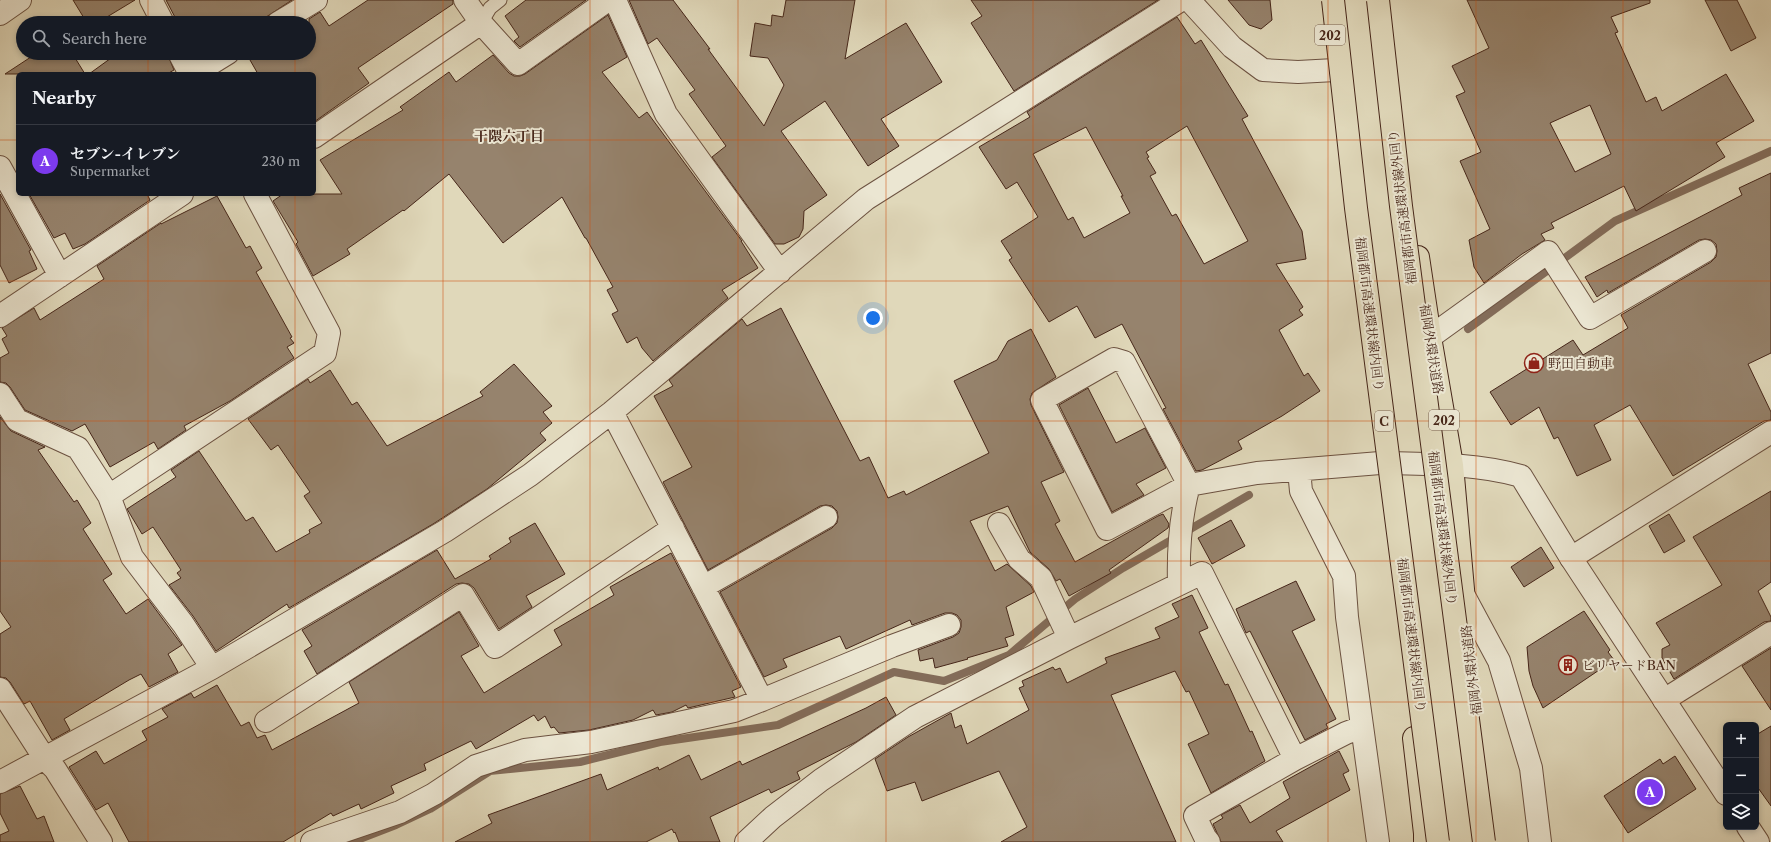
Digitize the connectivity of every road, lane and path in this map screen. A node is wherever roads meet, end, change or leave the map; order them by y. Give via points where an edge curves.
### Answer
1 (20, 0) edge
2 (151, 0) edge
3 (316, 0) edge
4 (465, 0) edge
5 (500, 0) edge
6 (608, 0) edge
7 (615, 0) edge
8 (1181, 0) edge
9 (1189, 0) edge
10 (1326, 0) edge
11 (1333, 0) edge
12 (1378, 0) edge
13 (1382, 0) edge
14 (0, 14) edge
15 (159, 16) edge
16 (290, 16) edge
17 (481, 23) junction
18 (183, 60) edge
19 (217, 60) edge
20 (1335, 70) junction
21 (189, 72) edge
22 (197, 72) edge
23 (316, 136) edge
24 (0, 167) edge
25 (179, 196) edge
26 (256, 196) edge
27 (1705, 251) dead end
28 (780, 272) junction
29 (60, 276) junction
30 (0, 316) edge
31 (1430, 337) junction
32 (0, 394) edge
33 (612, 412) junction
34 (1771, 432) edge
35 (1380, 463) junction
36 (1452, 465) junction
37 (1299, 470) junction
38 (1189, 485) junction
39 (109, 496) junction
40 (826, 517) dead end
41 (999, 524) dead end
42 (673, 528) junction
43 (1571, 558) junction
44 (1179, 584) junction
45 (703, 586) junction
46 (1463, 594) junction
47 (949, 625) dead end
48 (1771, 633) edge
49 (1069, 638) junction
50 (212, 668) junction
51 (0, 689) edge
52 (762, 700) junction
53 (1664, 700) junction
54 (266, 721) dead end
55 (1362, 727) junction
56 (45, 759) junction
57 (1295, 759) junction
58 (0, 782) edge
59 (1723, 789) edge
60 (1750, 830) edge
61 (1489, 837) edge
62 (1429, 839) edge
63 (1771, 839) edge
64 (101, 842) edge
65 (312, 842) edge
66 (746, 842) edge
67 (1209, 842) edge
68 (1378, 842) edge
69 (1540, 842) edge
70 (1758, 842) edge
71 (1767, 842) edge

1 - 14 street
2 - 15 street
3 - 16 street
4 - 17 street
5 - 17 lane via 490,8
6 - 17 street via 518,64
7 - 28 street via 666,114
8 - 28 street via 866,199
9 - 20 street via 1232,47 1263,70
10 - 20 highway, 202
11 - 62 highway, 福岡都市高速環状線内回り / C, bridge
12 - 61 highway, 福岡都市高速環状線外回り, bridge via 1401,206
13 - 31 highway, 福岡外環状道路 / 202
17 - 23 street
18 - 21 street
19 - 22 street
20 - 35 highway, 202
24 - 29 street
25 - 29 street
26 - 39 street via 329,333 325,354
27 - 31 street via 1590,318 1548,252
28 - 33 street
29 - 30 street
31 - 36 highway, 福岡外環状道路 / 202
32 - 39 street via 17,420 78,448
33 - 42 street
33 - 50 street via 530,475 445,531
34 - 43 street
35 - 36 street
35 - 37 street
35 - 62 highway, 202
36 - 43 street via 1498,470 1520,476
36 - 46 highway, 福岡外環状道路 / 202
37 - 38 street via 1257,473
37 - 55 street via 1302,491 1344,576
38 - 38 street via 1107,529 1042,400 1114,359 1124,362
38 - 44 street via 1183,506 1178,550
39 - 50 street via 132,557 183,624
40 - 45 street
41 - 49 street via 1019,559 1041,578
42 - 45 street
42 - 54 street via 495,646 463,596
43 - 53 street
44 - 49 street
44 - 57 street via 1202,573
45 - 52 street
46 - 61 highway, 福岡外環状道路 / 202
46 - 69 street via 1499,661 1531,768
47 - 52 street
48 - 53 street
49 - 66 street via 914,717 821,780 773,817
50 - 56 street
51 - 56 street
52 - 65 street via 734,711 591,742 525,750 476,766 434,794 400,812
53 - 59 street
55 - 57 street
55 - 68 street
56 - 58 street
56 - 64 street via 55,769
57 - 67 street via 1195,816
60 - 70 street
63 - 71 street

